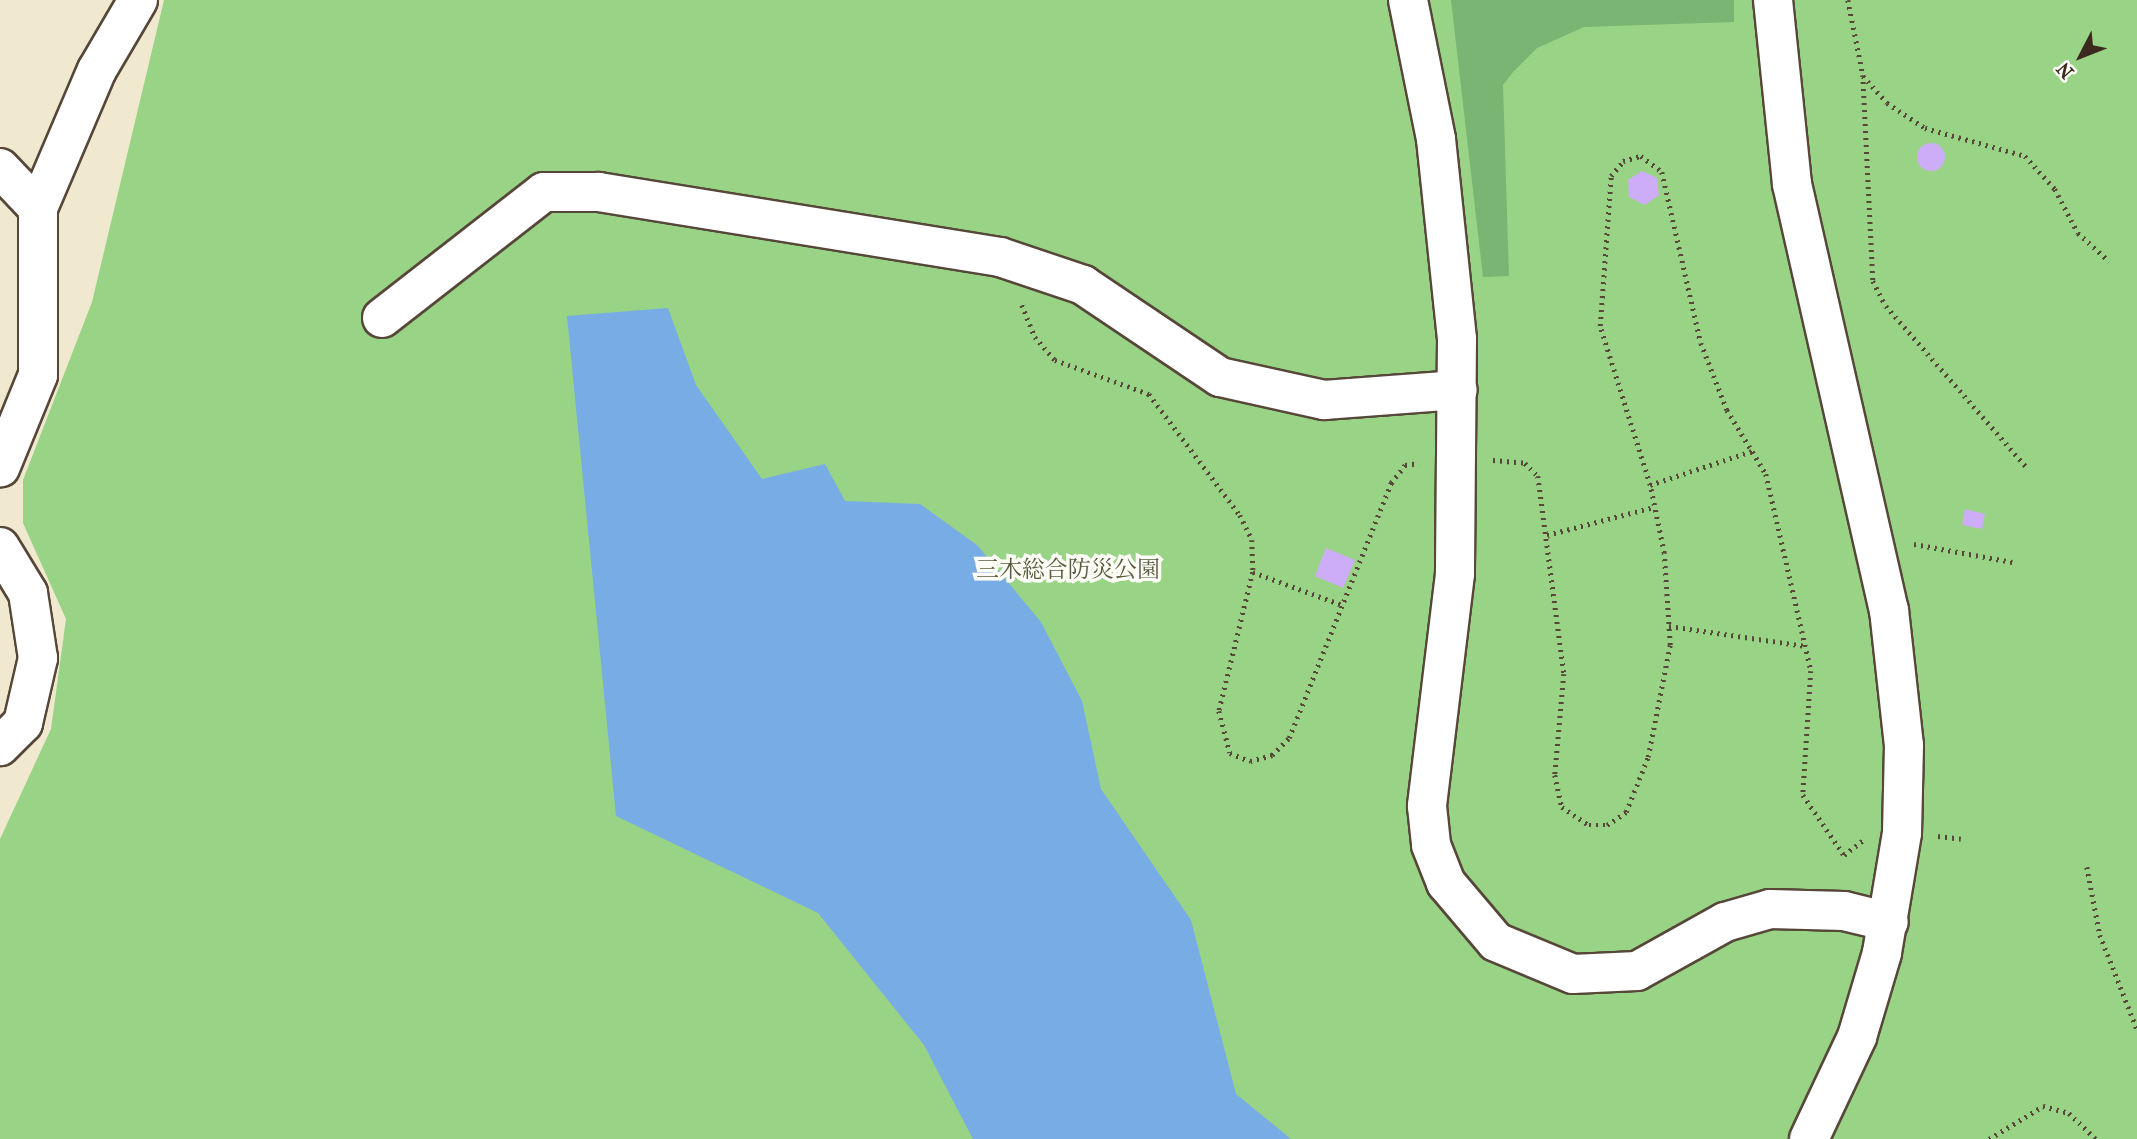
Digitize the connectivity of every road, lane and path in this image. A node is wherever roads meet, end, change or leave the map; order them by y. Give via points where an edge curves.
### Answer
1 (138, 0) edge
2 (1408, 0) edge
3 (1773, 0) edge
4 (1848, 0) edge
5 (1863, 75) junction
6 (0, 168) edge
7 (38, 208) junction
8 (2109, 261) dead end
9 (1025, 266) junction
10 (382, 318) dead end
11 (1458, 390) junction
12 (1752, 451) junction
13 (1459, 457) junction
14 (0, 468) edge
15 (2028, 468) dead end
16 (1650, 485) junction
17 (1654, 507) junction
18 (1547, 535) junction
19 (1872, 535) junction
20 (0, 547) edge
21 (2012, 562) dead end
22 (1253, 572) junction
23 (1342, 606) junction
24 (1669, 626) junction
25 (1806, 646) junction
26 (0, 746) edge
27 (1876, 832) dead end
28 (2087, 867) dead end
29 (1889, 922) junction
30 (2137, 1029) edge
31 (1809, 1139) edge
32 (1989, 1139) edge
33 (2096, 1139) edge

1 - 7 street via 97,70
2 - 11 street via 1436,139
3 - 19 street via 1792,184
4 - 5 path
5 - 8 path via 1887,103 1925,128 2025,156 2055,189 2078,233
5 - 15 path via 1873,281 1886,306
6 - 7 street
7 - 14 street via 38,376
9 - 10 street via 599,192 544,192
9 - 11 street via 1083,285 1220,377 1324,400
9 - 22 path via 1022,310 1035,337 1055,360 1149,394 1240,515 1252,540
11 - 13 street
12 - 16 path
12 - 16 path via 1727,410 1701,343 1662,172 1640,156 1623,161 1611,176 1606,203 1600,326
12 - 25 path via 1766,474
13 - 18 path via 1525,463 1538,476
13 - 23 path via 1405,465 1391,483
13 - 29 street via 1453,616 1427,828 1446,883 1470,919 1521,958 1554,971 1597,975 1648,967 1726,922 1770,909 1844,911
16 - 17 path
17 - 18 path
17 - 24 path
18 - 24 path via 1564,674 1555,775 1562,807 1589,825 1607,825 1626,812 1643,768 1671,646
19 - 21 path
19 - 29 street via 1904,725 1902,833
20 - 26 street via 28,593 38,658 23,723
22 - 23 path
22 - 23 path via 1219,711 1230,753 1250,761 1272,755 1289,738
24 - 25 path
25 - 27 path via 1811,671 1803,795 1844,855
28 - 30 path via 2100,935
29 - 31 street via 1857,1037
32 - 33 path via 2043,1106 2068,1113

